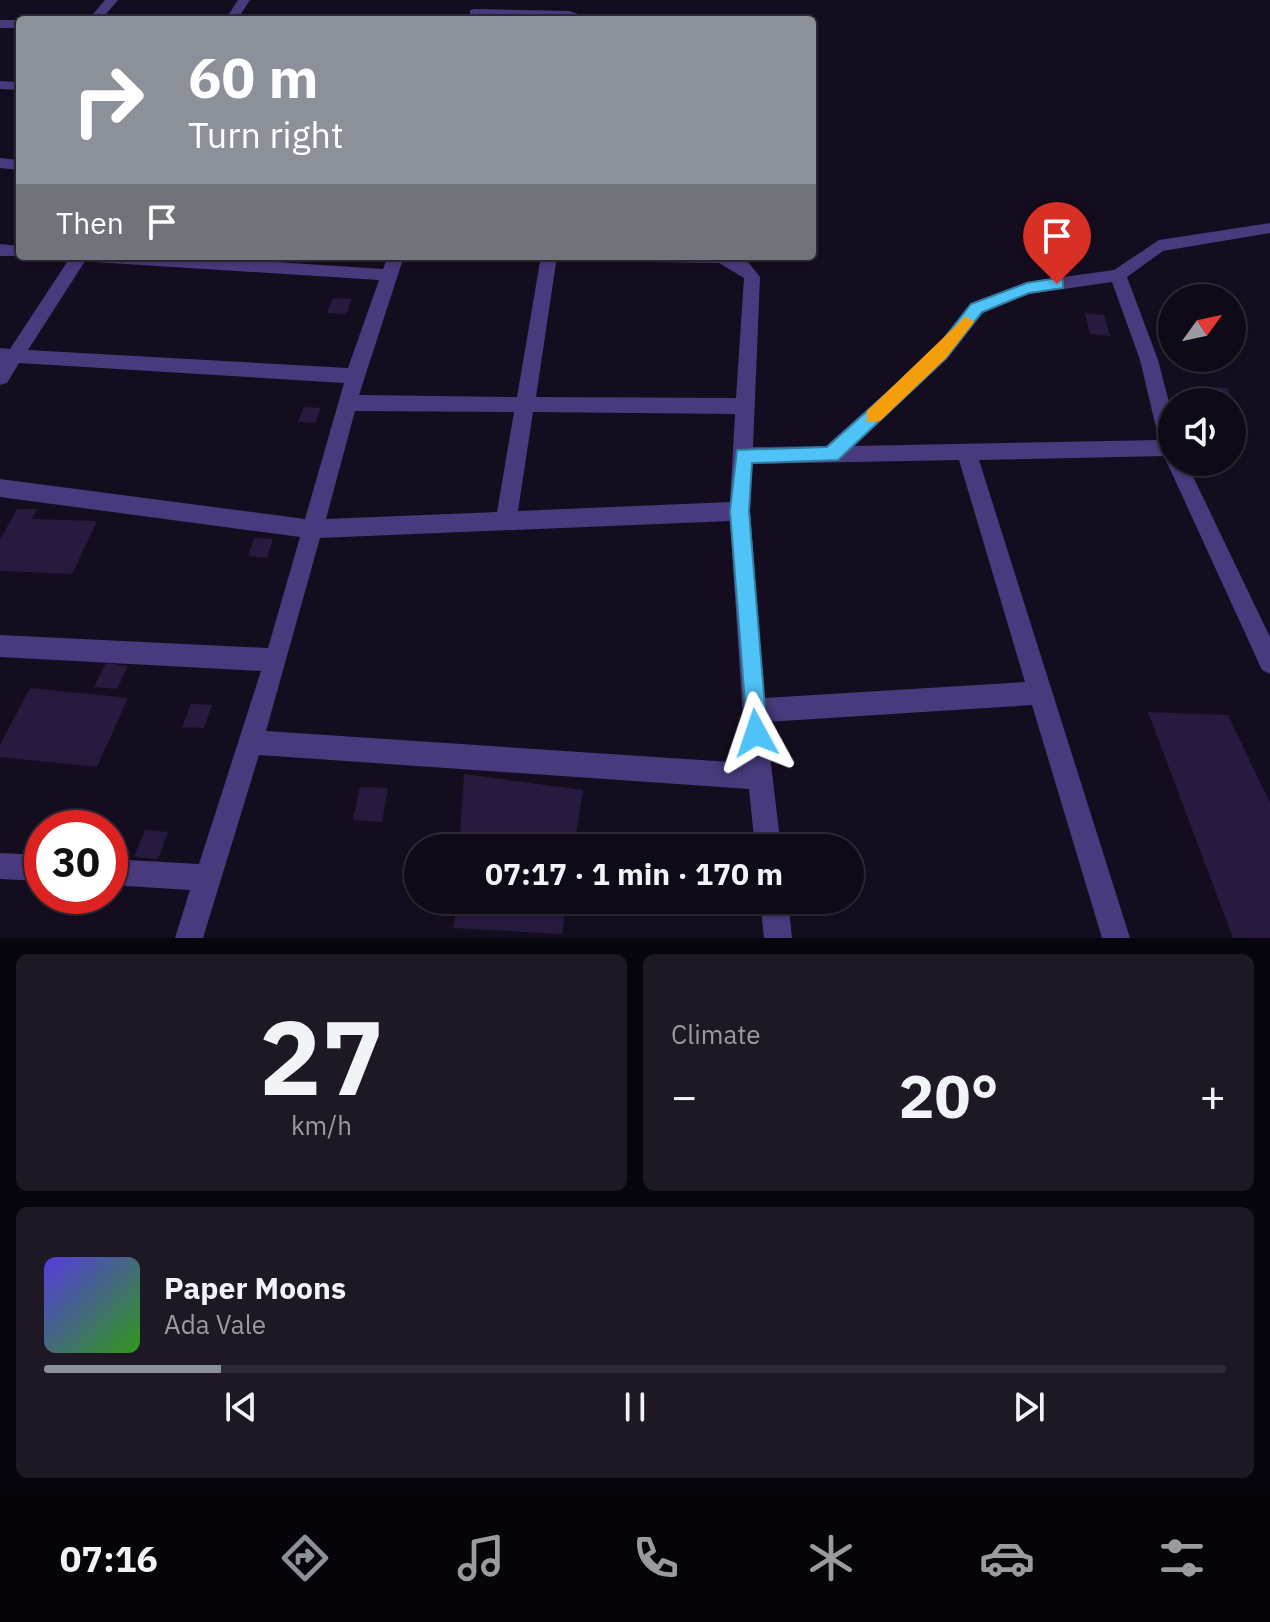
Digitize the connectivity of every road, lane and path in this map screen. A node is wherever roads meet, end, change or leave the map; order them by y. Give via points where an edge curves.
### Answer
1 (112, 0) edge
2 (474, 11) edge
3 (98, 16) edge
4 (573, 16) edge
5 (1270, 228) edge
6 (77, 260) edge
7 (213, 260) edge
8 (548, 260) edge
9 (743, 260) edge
10 (392, 266) edge
11 (1118, 275) junction
12 (7, 355) edge
13 (355, 376) junction
14 (0, 378) edge
15 (1158, 395) edge
16 (347, 403) junction
17 (526, 404) junction
18 (747, 406) junction
19 (966, 451) junction
20 (831, 454) junction
21 (1158, 454) edge
22 (744, 456) junction
23 (1183, 476) edge
24 (0, 488) edge
25 (740, 511) junction
26 (506, 521) junction
27 (312, 529) junction
28 (0, 646) edge
29 (276, 660) junction
30 (1270, 662) edge
31 (1041, 693) junction
32 (753, 711) junction
33 (250, 742) junction
34 (761, 777) junction
35 (767, 834) edge
36 (0, 866) edge
37 (24, 867) edge
38 (128, 873) edge
39 (208, 878) junction
40 (775, 914) edge
41 (189, 938) edge
42 (778, 938) edge
43 (1116, 938) edge

1 - 3 street
2 - 4 street
5 - 11 street via 1159,246
6 - 12 street
7 - 10 street
8 - 17 street
9 - 18 street via 752,277
10 - 13 street
11 - 15 street
11 - 20 street via 1027,288 977,308 941,354
12 - 13 street
12 - 14 street
13 - 16 street
16 - 17 street
16 - 27 street
17 - 18 street
17 - 26 street
18 - 22 street
19 - 20 street
19 - 21 street
19 - 31 street
20 - 22 street
22 - 25 street
23 - 30 street
24 - 27 street
25 - 26 street
25 - 32 street
26 - 27 street
27 - 29 street
28 - 29 street
29 - 33 street
31 - 32 street
31 - 43 street
32 - 34 street
33 - 34 street
33 - 39 street
34 - 35 street
36 - 37 street
38 - 39 street
39 - 41 street
40 - 42 street

